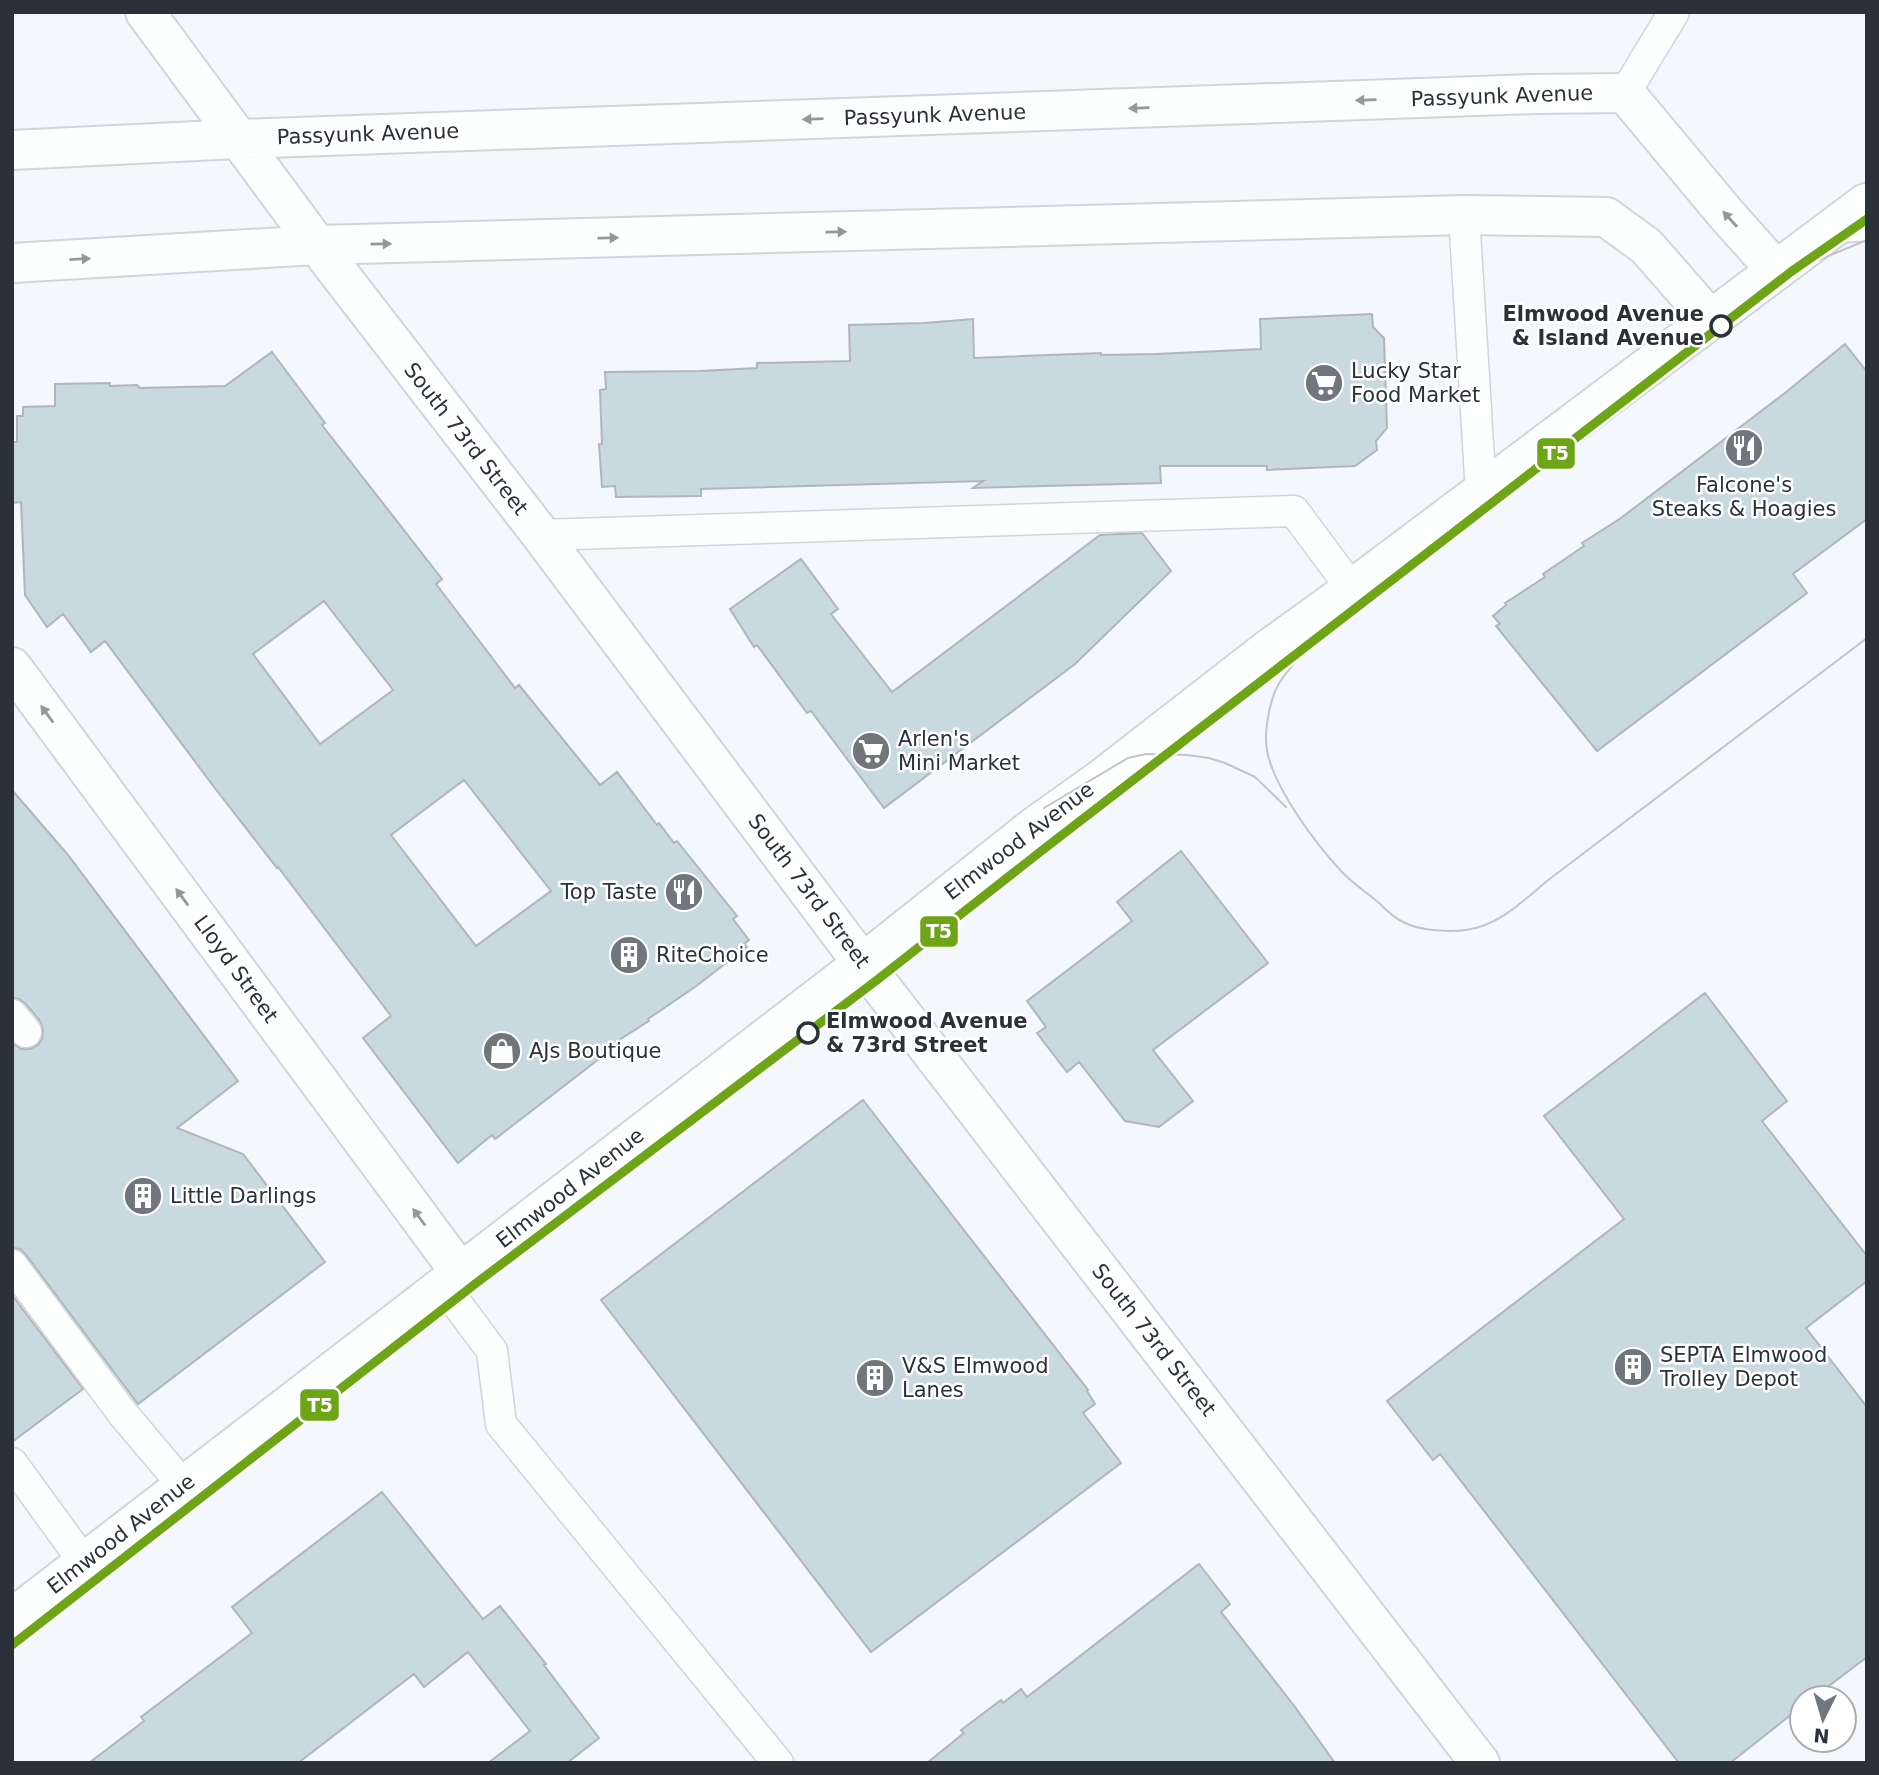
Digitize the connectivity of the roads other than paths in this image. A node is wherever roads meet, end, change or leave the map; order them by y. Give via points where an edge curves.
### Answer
1 (1674, 12) edge
2 (152, 15) edge
3 (1625, 93) junction
4 (238, 139) junction
5 (12, 150) edge
6 (1464, 215) junction
7 (1858, 215) edge
8 (317, 245) junction
9 (12, 263) edge
10 (1776, 270) junction
11 (1710, 319) junction
12 (1481, 492) junction
13 (541, 535) junction
14 (1352, 589) junction
15 (12, 667) edge
16 (863, 963) junction
17 (12, 1265) edge
18 (451, 1279) junction
19 (12, 1464) edge
20 (183, 1485) junction
21 (84, 1562) junction
22 (12, 1618) edge
23 (778, 1763) edge
24 (1480, 1763) edge

1 - 3 lane
2 - 4 street, South 73rd Street
3 -> 4 street, Passyunk Avenue
10 -> 3 street
4 - 5 street, Passyunk Avenue
4 - 8 street, South 73rd Street
8 -> 6 street
6 - 11 street via 1606,217 1646,246
6 - 12 lane
7 - 10 street, Elmwood Avenue
9 -> 8 street
8 - 13 street, South 73rd Street
10 - 11 street, Elmwood Avenue
11 - 12 street, Elmwood Avenue
12 - 14 street, Elmwood Avenue
13 - 14 lane via 1294,510
13 - 16 street, South 73rd Street
14 - 16 street, Elmwood Avenue via 1034,827
18 -> 15 street, Lloyd Street
16 - 18 street, Elmwood Avenue
16 - 24 street, South 73rd Street
17 - 20 lane
18 - 20 street, Elmwood Avenue
18 - 23 lane via 492,1351 501,1424
19 - 21 lane
20 - 21 street, Elmwood Avenue
21 - 22 street, Elmwood Avenue

